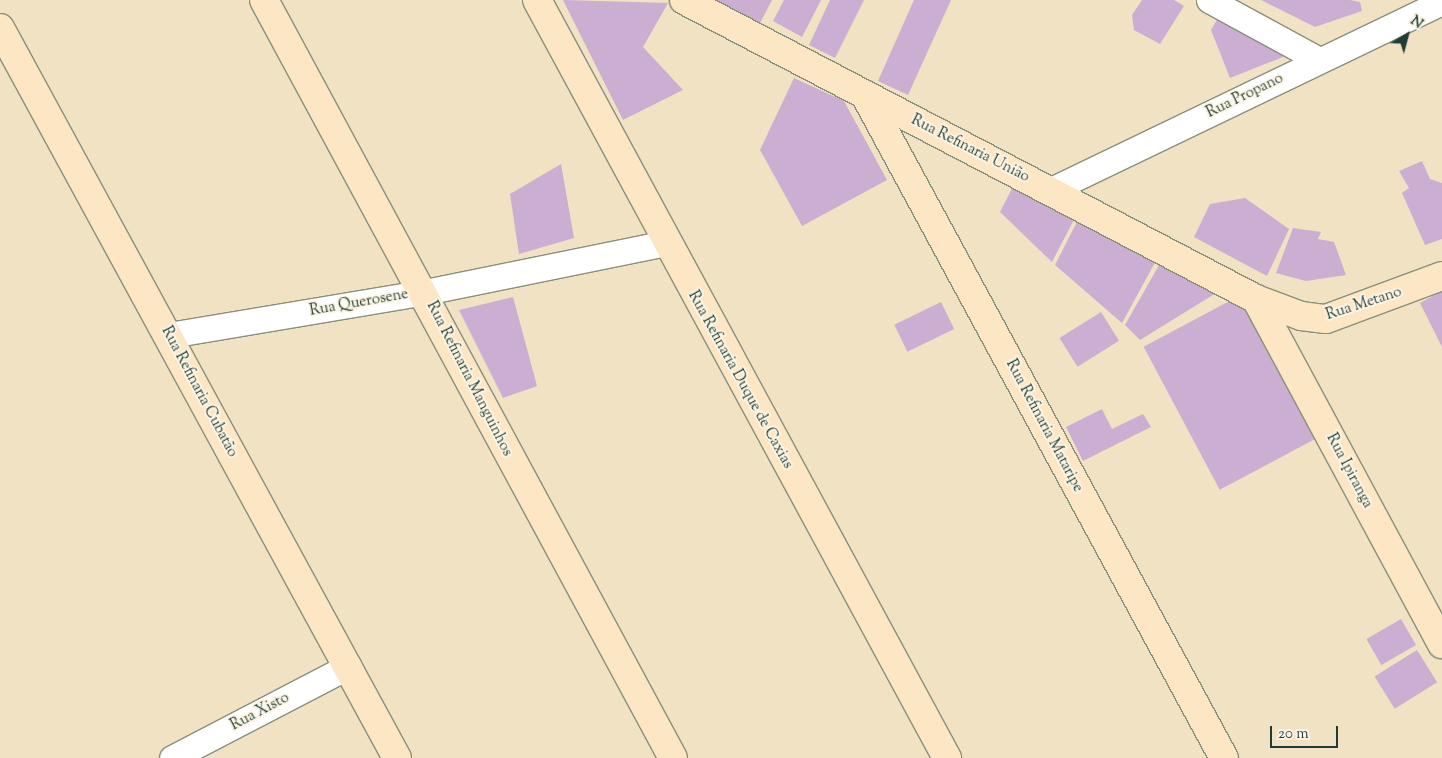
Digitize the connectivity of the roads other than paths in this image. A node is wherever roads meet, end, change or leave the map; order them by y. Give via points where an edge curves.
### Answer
1 (264, 0) edge
2 (536, 0) edge
3 (684, 0) edge
4 (1209, 0) edge
5 (1442, 2) edge
6 (0, 28) edge
7 (1320, 60) junction
8 (865, 95) junction
9 (1049, 190) junction
10 (666, 243) junction
11 (1442, 276) edge
12 (425, 292) junction
13 (1256, 299) junction
14 (169, 335) junction
15 (1442, 644) edge
16 (348, 666) junction
17 (172, 758) edge
18 (397, 758) edge
19 (673, 758) edge
20 (947, 758) edge
21 (1224, 758) edge

1 - 12 street, Rua Refinaria Manguinhos
2 - 10 street, Rua Refinaria Duque de Caxias
3 - 8 street, Rua Refinaria União
4 - 7 street
5 - 7 street, Rua Propano
6 - 14 street, Rua Refinaria Cubatão
7 - 9 street, Rua Propano
8 - 9 street, Rua Refinaria União
8 - 21 street, Rua Refinaria Mataripe
9 - 13 street, Rua Refinaria União
10 - 12 street, Rua Querosene
10 - 20 street, Rua Refinaria Duque de Caxias
11 - 13 street, Rua Metano via 1326,318 1300,316
12 - 14 street, Rua Querosene
12 - 19 street, Rua Refinaria Manguinhos via 510,462
13 - 15 street, Rua Ipiranga
14 - 16 street, Rua Refinaria Cubatão
16 - 17 street, Rua Xisto
16 - 18 street, Rua Refinaria Cubatão

